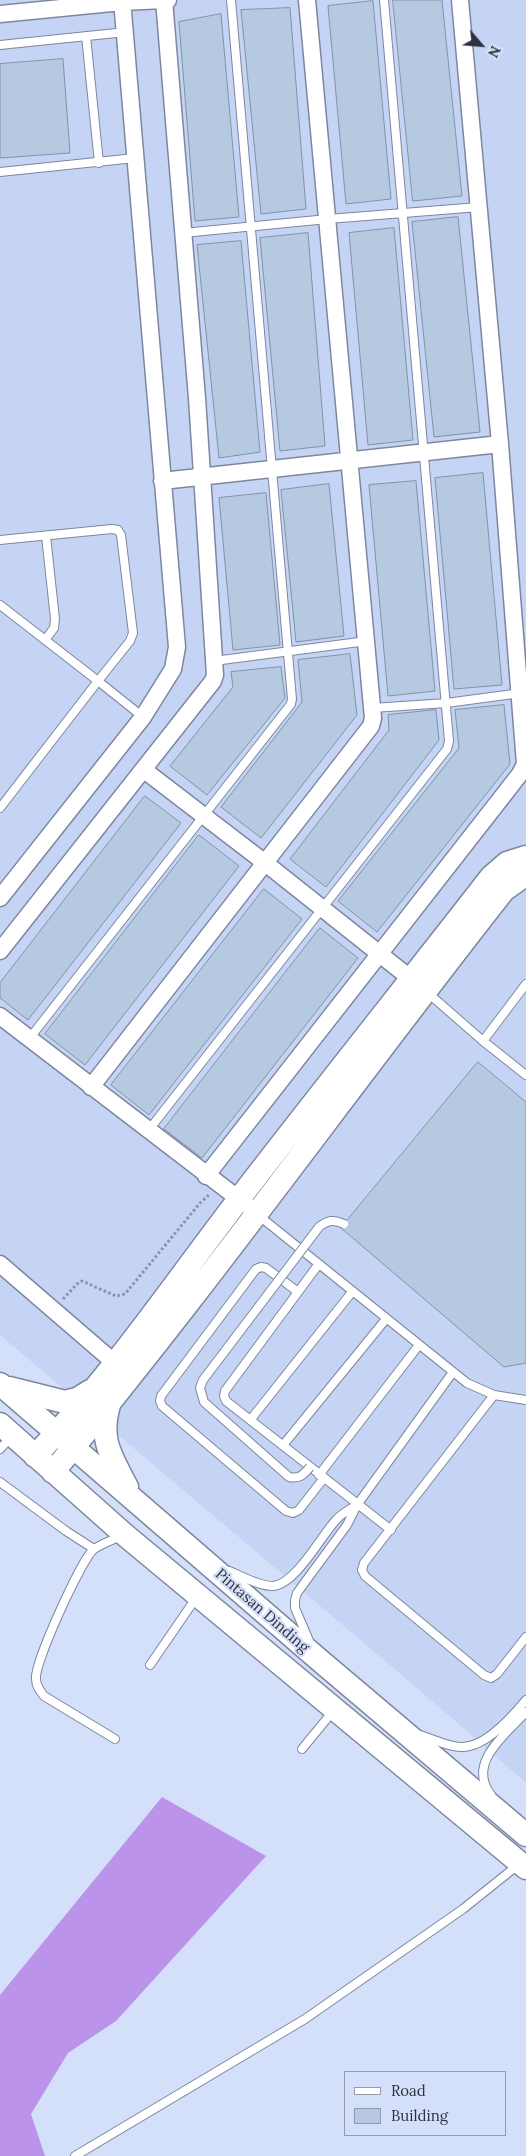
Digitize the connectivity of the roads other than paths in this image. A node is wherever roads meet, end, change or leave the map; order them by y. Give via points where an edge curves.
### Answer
1 (164, 0) edge
2 (168, 0) edge
3 (231, 0) edge
4 (307, 0) edge
5 (384, 0) edge
6 (460, 0) edge
7 (122, 1) edge
8 (0, 14) edge
9 (126, 32) junction
10 (86, 36) junction
11 (0, 45) edge
12 (135, 158) junction
13 (99, 163) junction
14 (0, 172) edge
15 (478, 207) junction
16 (401, 213) junction
17 (328, 218) junction
18 (250, 226) junction
19 (183, 233) junction
20 (500, 444) junction
21 (423, 452) junction
22 (350, 459) junction
23 (272, 468) junction
24 (202, 477) junction
25 (162, 481) junction
26 (46, 536) junction
27 (0, 540) edge
28 (0, 605) edge
29 (45, 640) junction
30 (367, 641) junction
31 (288, 652) junction
32 (214, 660) junction
33 (522, 670) edge
34 (98, 682) junction
35 (521, 693) junction
36 (446, 703) junction
37 (373, 708) junction
38 (144, 717) junction
39 (144, 770) junction
40 (0, 808) edge
41 (203, 814) junction
42 (526, 857) edge
43 (264, 862) junction
44 (526, 877) edge
45 (0, 898) edge
46 (322, 908) junction
47 (0, 951) edge
48 (379, 954) junction
49 (418, 984) junction
50 (526, 984) edge
51 (0, 1016) edge
52 (29, 1039) junction
53 (482, 1041) junction
54 (526, 1076) edge
55 (91, 1087) junction
56 (148, 1131) junction
57 (213, 1181) junction
58 (247, 1206) junction
59 (344, 1224) dead end
60 (0, 1264) edge
61 (318, 1265) junction
62 (298, 1292) junction
63 (352, 1292) junction
64 (386, 1319) junction
65 (419, 1345) junction
66 (123, 1370) junction
67 (452, 1372) junction
68 (1, 1386) edge
69 (103, 1394) junction
70 (494, 1395) junction
71 (526, 1400) edge
72 (251, 1419) junction
73 (4, 1436) edge
74 (65, 1440) junction
75 (284, 1444) junction
76 (35, 1456) junction
77 (310, 1467) junction
78 (53, 1472) junction
79 (321, 1476) junction
80 (0, 1482) edge
81 (132, 1498) junction
82 (357, 1505) junction
83 (391, 1530) junction
84 (125, 1535) junction
85 (94, 1549) junction
86 (204, 1560) junction
87 (199, 1594) junction
88 (526, 1637) edge
89 (317, 1658) junction
90 (150, 1665) dead end
91 (526, 1700) edge
92 (335, 1708) junction
93 (526, 1712) edge
94 (402, 1729) junction
95 (115, 1739) dead end
96 (302, 1749) dead end
97 (520, 1830) edge
98 (523, 1866) edge
99 (76, 2156) edge

1 - 2 street
1 - 7 street
1 - 19 street
3 - 18 lane
4 - 17 street
5 - 16 lane
6 - 15 street
7 - 8 street
7 - 9 street
9 - 10 lane
9 - 12 street
10 - 11 lane
10 - 13 lane
12 - 13 lane
12 - 25 street
13 - 14 lane
15 - 16 lane
15 - 20 street
16 - 17 lane
16 - 21 lane
17 - 18 lane
17 - 22 street
18 - 19 lane
18 - 23 lane
19 - 24 street
20 - 21 street
20 - 33 street
21 - 22 street
21 - 36 lane
22 - 23 street
22 - 30 street
23 - 24 street
23 - 31 lane
24 - 25 street
24 - 32 street
25 - 38 street via 177,647 173,669
26 - 27 lane
26 - 29 lane via 55,619 54,628
26 - 34 lane via 112,529 121,535 133,633
28 - 29 lane
29 - 34 lane
30 - 31 lane
30 - 37 street
31 - 32 lane
31 - 41 lane via 291,704
32 - 39 street via 213,681
33 - 35 street
34 - 38 lane
34 - 40 lane
35 - 36 lane
35 - 48 street via 525,764 520,774
36 - 37 lane
36 - 46 lane via 447,749
37 - 43 street via 371,726
38 - 45 street
39 - 41 street
39 - 47 street
41 - 43 street
41 - 52 lane
42 - 49 main road via 507,863 490,877
43 - 46 street
43 - 55 street
44 - 49 main road via 504,890
46 - 48 street
46 - 56 lane
48 - 49 street
48 - 57 street
49 - 53 lane
49 - 58 main road
50 - 53 lane
51 - 52 street
52 - 55 street
53 - 54 lane
55 - 56 street
56 - 57 street
57 - 58 street
58 - 61 lane
58 - 66 main road
59 - 77 lane, bridge via 336,1220 320,1227 200,1388 204,1402 289,1477 303,1476
60 - 66 street
61 - 62 lane
61 - 63 lane
62 - 72 lane via 225,1391 226,1401
62 - 79 lane via 266,1268 256,1269 160,1401 286,1510 293,1513 299,1510
63 - 64 lane
63 - 72 lane
64 - 65 lane
64 - 75 lane
65 - 67 lane
65 - 79 lane
66 - 69 main road
67 - 70 lane
67 - 82 lane
68 - 69 main road via 65,1402
68 - 74 main road, Pintasan Dinding
69 - 74 main road
69 - 81 main road via 104,1432 110,1453
70 - 71 lane
70 - 83 lane
72 - 75 lane
73 - 76 main road, Pintasan Dinding
74 - 76 main road
74 - 78 main road
74 - 81 main road, Pintasan Dinding
75 - 77 lane
76 - 78 main road, Pintasan Dinding
77 - 79 lane
78 - 84 main road, Pintasan Dinding
79 - 82 lane
80 - 85 lane
81 - 86 main road, Pintasan Dinding
82 - 83 lane
82 - 86 lane via 337,1519 293,1575 282,1583 273,1586 261,1584
82 - 89 lane via 347,1525 295,1600 294,1608
83 - 88 lane via 364,1563 362,1570 365,1576 484,1675 491,1678 497,1674
84 - 85 lane
84 - 87 main road, Pintasan Dinding
85 - 95 lane via 53,1627 38,1664 36,1678 38,1689 44,1696
86 - 89 main road, Pintasan Dinding
87 - 90 lane
87 - 92 main road, Pintasan Dinding
89 - 94 main road, Pintasan Dinding
91 - 94 lane via 496,1731 476,1744 462,1747
92 - 96 lane
92 - 98 main road, Pintasan Dinding
93 - 97 lane via 493,1746 482,1777 486,1789
94 - 97 main road, Pintasan Dinding
98 - 99 lane via 305,2019

